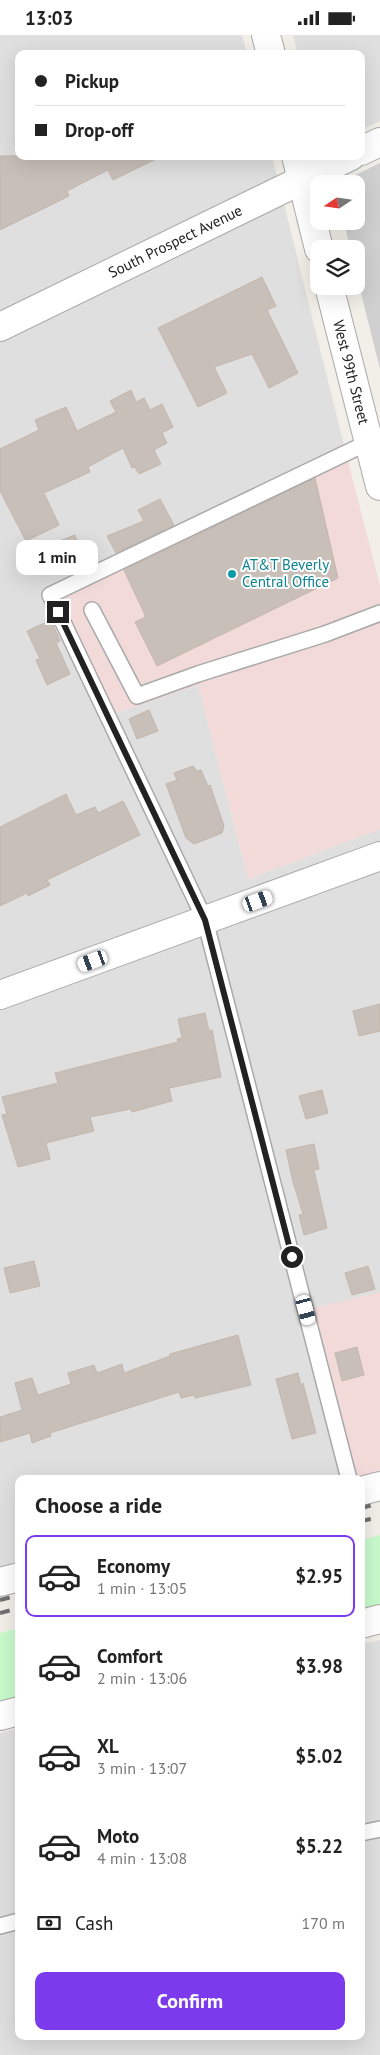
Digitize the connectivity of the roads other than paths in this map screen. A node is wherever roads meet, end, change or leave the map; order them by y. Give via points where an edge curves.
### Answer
1 (266, 35) edge
2 (269, 50) edge
3 (380, 142) edge
4 (365, 149) edge
5 (334, 160) edge
6 (299, 168) edge
7 (317, 240) edge
8 (331, 295) edge
9 (0, 327) edge
10 (369, 442) junction
11 (380, 486) edge
12 (92, 610) dead end
13 (380, 613) edge
14 (380, 856) edge
15 (205, 920) junction
16 (0, 995) edge
17 (348, 1475) edge
18 (380, 1486) edge
19 (365, 1490) edge
20 (15, 1578) edge
21 (0, 1582) edge
22 (380, 1619) edge
23 (365, 1622) edge
24 (15, 1712) edge
25 (0, 1716) edge
26 (380, 1829) edge
27 (365, 1832) edge
28 (15, 1922) edge
29 (0, 1926) edge

1 - 2 street
3 - 4 street
5 - 6 street, South Prospect Avenue
6 - 7 street
6 - 9 street, South Prospect Avenue
8 - 10 street, West 99th Street
10 - 11 street, West 99th Street
10 - 15 lane via 50,595
12 - 13 lane via 137,696
14 - 15 street
15 - 16 street
15 - 17 lane
18 - 19 street
20 - 21 street
22 - 23 street
24 - 25 street
26 - 27 lane
28 - 29 lane

